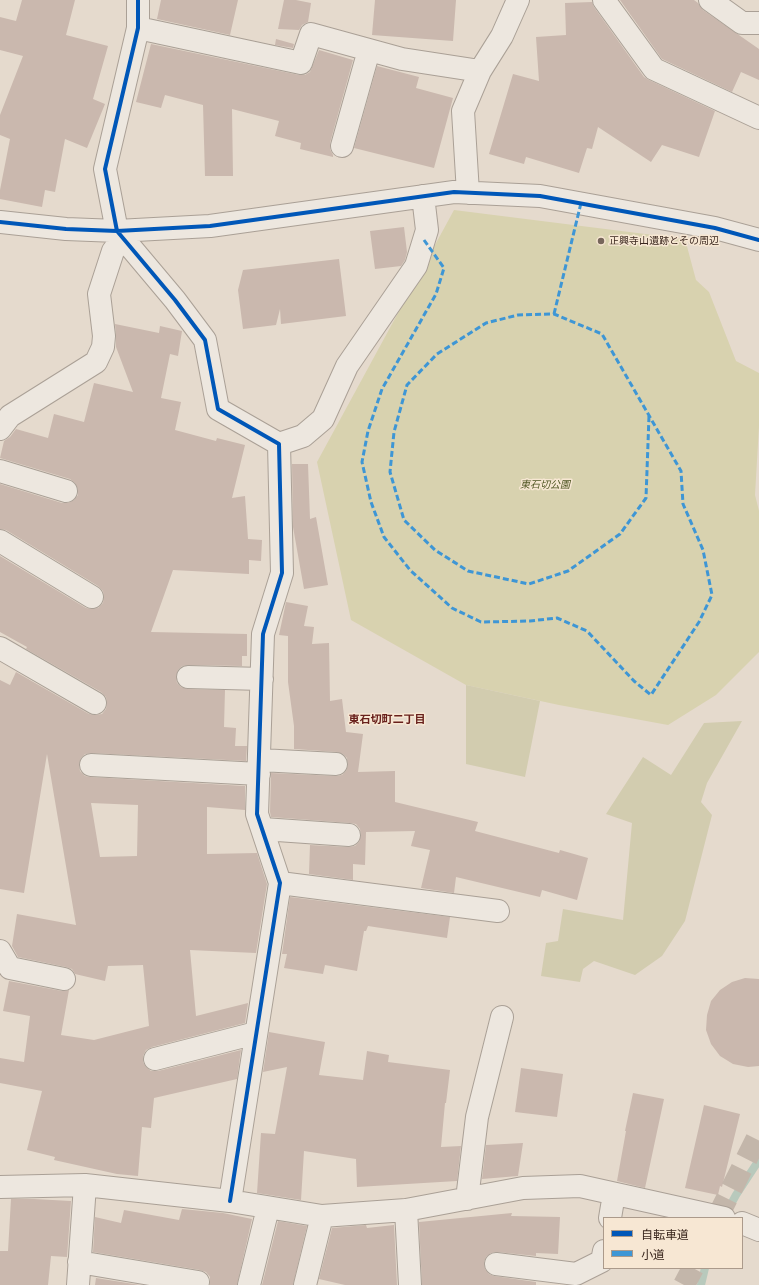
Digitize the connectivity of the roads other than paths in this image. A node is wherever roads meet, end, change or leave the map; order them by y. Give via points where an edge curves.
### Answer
1 (138, 0) edge
2 (518, 0) edge
3 (604, 0) edge
4 (710, 0) edge
5 (759, 23) edge
6 (138, 28) junction
7 (369, 50) junction
8 (480, 71) junction
9 (759, 118) edge
10 (342, 146) dead end
11 (468, 193) junction
12 (423, 196) junction
13 (0, 222) edge
14 (120, 235) junction
15 (759, 240) edge
16 (0, 429) edge
17 (279, 444) junction
18 (0, 471) edge
19 (66, 491) dead end
20 (0, 541) edge
21 (92, 597) dead end
22 (0, 648) edge
23 (188, 677) dead end
24 (262, 679) junction
25 (95, 703) dead end
26 (336, 764) dead end
27 (91, 765) dead end
28 (260, 767) junction
29 (262, 829) junction
30 (350, 835) dead end
31 (280, 883) junction
32 (498, 911) dead end
33 (0, 951) edge
34 (64, 979) dead end
35 (502, 1017) dead end
36 (256, 1034) junction
37 (155, 1059) dead end
38 (85, 1185) junction
39 (0, 1187) edge
40 (614, 1194) junction
41 (468, 1199) junction
42 (230, 1201) junction
43 (268, 1208) junction
44 (406, 1210) junction
45 (322, 1216) junction
46 (610, 1217) edge
47 (719, 1217) edge
48 (743, 1223) edge
49 (759, 1230) edge
50 (603, 1256) edge
51 (79, 1262) junction
52 (496, 1264) dead end
53 (198, 1282) dead end
54 (78, 1285) edge
55 (249, 1285) edge
56 (305, 1285) edge
57 (410, 1285) edge

1 - 6 street
2 - 8 street via 502,36
3 - 9 street via 654,69
4 - 5 street via 742,23
6 - 7 street via 301,63 311,34
6 - 14 street via 105,170
7 - 8 street via 402,59
7 - 10 street
8 - 11 street via 463,111
11 - 12 street
11 - 15 street via 540,196 715,228
12 - 14 street via 210,226
12 - 17 street via 427,230 416,266 347,366 323,419 304,436
13 - 14 street
14 - 16 street via 99,294 104,336 103,348 96,362 10,416
14 - 17 street via 205,340 218,409
17 - 24 street via 282,573 263,634
18 - 19 street
20 - 21 street
22 - 25 street
23 - 24 street
24 - 28 street
26 - 28 street
27 - 28 street
28 - 29 street via 257,814
29 - 30 street
29 - 31 street
31 - 32 street
31 - 36 street
33 - 34 street via 10,968
35 - 41 street via 477,1117
36 - 37 street
36 - 42 street
38 - 39 street
38 - 42 street
38 - 51 street
40 - 41 street via 573,1186 523,1188
40 - 46 street
40 - 47 street
41 - 44 street
42 - 43 street
43 - 45 street
43 - 55 street
44 - 45 street
44 - 57 street
45 - 56 street
48 - 49 street
50 - 52 street via 602,1261 576,1274
51 - 53 street
51 - 54 street

